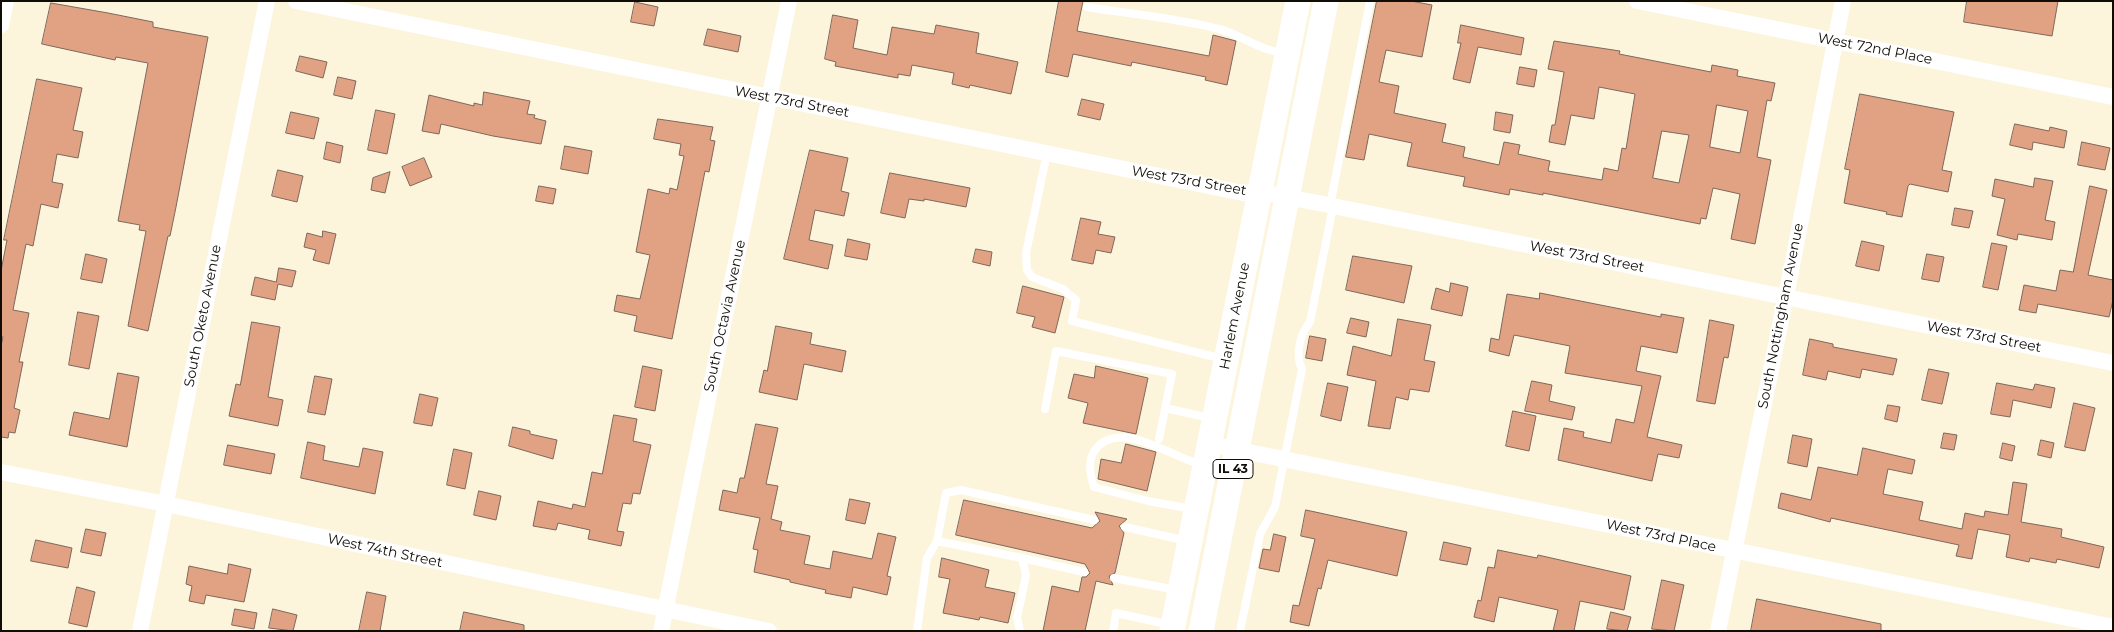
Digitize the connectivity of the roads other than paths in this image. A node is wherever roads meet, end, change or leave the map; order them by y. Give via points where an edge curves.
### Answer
1 (6, 1) edge
2 (266, 1) edge
3 (296, 1) edge
4 (789, 1) edge
5 (1298, 1) edge
6 (1326, 1) edge
7 (1370, 1) edge
8 (1637, 1) edge
9 (1842, 1) edge
10 (1086, 7) dead end
11 (1, 25) edge
12 (1834, 40) junction
13 (1288, 52) junction
14 (770, 97) junction
15 (2113, 97) edge
16 (1047, 153) junction
17 (1260, 192) junction
18 (1287, 198) junction
19 (1330, 206) junction
20 (1786, 297) junction
21 (1226, 359) junction
22 (2113, 363) edge
23 (1165, 408) junction
24 (1045, 409) dead end
25 (1214, 419) junction
26 (1159, 439) dead end
27 (1237, 449) junction
28 (1207, 455) junction
29 (1284, 459) junction
30 (1, 472) edge
31 (166, 504) junction
32 (1196, 509) junction
33 (1094, 520) dead end
34 (1125, 527) dead end
35 (937, 541) junction
36 (1190, 541) junction
37 (1734, 551) junction
38 (1022, 558) junction
39 (1084, 572) dead end
40 (1114, 578) dead end
41 (1180, 590) junction
42 (665, 610) junction
43 (2113, 627) edge
44 (1172, 628) edge
45 (140, 631) edge
46 (661, 631) edge
47 (769, 631) edge
48 (917, 631) edge
49 (1020, 631) edge
50 (1113, 631) edge
51 (1201, 631) edge
52 (1240, 631) edge
53 (1718, 631) edge

1 - 11 street
2 - 31 street, South Oketo Avenue
3 - 14 street, West 73rd Street
4 - 14 street, South Octavia Avenue
5 - 13 main road, Harlem Avenue / IL 43
6 - 18 main road, Harlem Avenue / IL 43
7 - 19 lane
8 - 12 street, West 72nd Place
9 - 12 street, South Nottingham Avenue
10 - 13 lane via 1219,29 1245,37 1272,52
12 - 15 street, West 72nd Place
12 - 20 street, South Nottingham Avenue
13 - 17 main road, Harlem Avenue / IL 43
14 - 16 street, West 73rd Street
14 - 42 street, South Octavia Avenue
16 - 17 street, West 73rd Street via 1243,193
16 - 21 lane via 1026,253 1027,270 1032,277 1063,290 1076,300 1072,321
17 - 18 street, West 73rd Street
17 - 21 main road, Harlem Avenue / IL 43
18 - 19 street, West 73rd Street
18 - 27 main road, Harlem Avenue / IL 43
19 - 20 street, West 73rd Street
19 - 29 lane via 1332,212 1310,322 1304,330 1297,360 1302,369
20 - 22 street, West 73rd Street
20 - 37 street, South Nottingham Avenue
21 - 25 main road, Harlem Avenue / IL 43
23 - 24 lane via 1172,374 1056,351
23 - 25 lane
23 - 26 lane
25 - 28 main road, Harlem Avenue / IL 43
27 - 28 street, West 73rd Place
27 - 29 street, West 73rd Place
27 - 51 main road, Harlem Avenue / IL 43
28 - 32 main road, Harlem Avenue / IL 43
28 - 32 lane via 1189,462 1149,442 1118,436 1100,443 1093,453 1089,471 1094,487 1148,502
29 - 37 street, West 73rd Place
29 - 52 lane via 1275,506 1260,534
30 - 31 street, West 74th Street
31 - 42 street, West 74th Street
31 - 45 street, South Oketo Avenue
32 - 36 main road, Harlem Avenue / IL 43
33 - 35 lane via 961,490 946,493
34 - 36 lane
35 - 38 lane
35 - 48 lane via 927,558
36 - 41 main road, Harlem Avenue / IL 43
37 - 43 street, West 73rd Place
37 - 53 street, South Nottingham Avenue
38 - 39 lane
38 - 49 lane via 1026,575 1017,618
40 - 41 lane
41 - 44 main road, Harlem Avenue / IL 43
42 - 46 street, South Octavia Avenue
42 - 47 street, West 74th Street
44 - 50 lane via 1116,614

